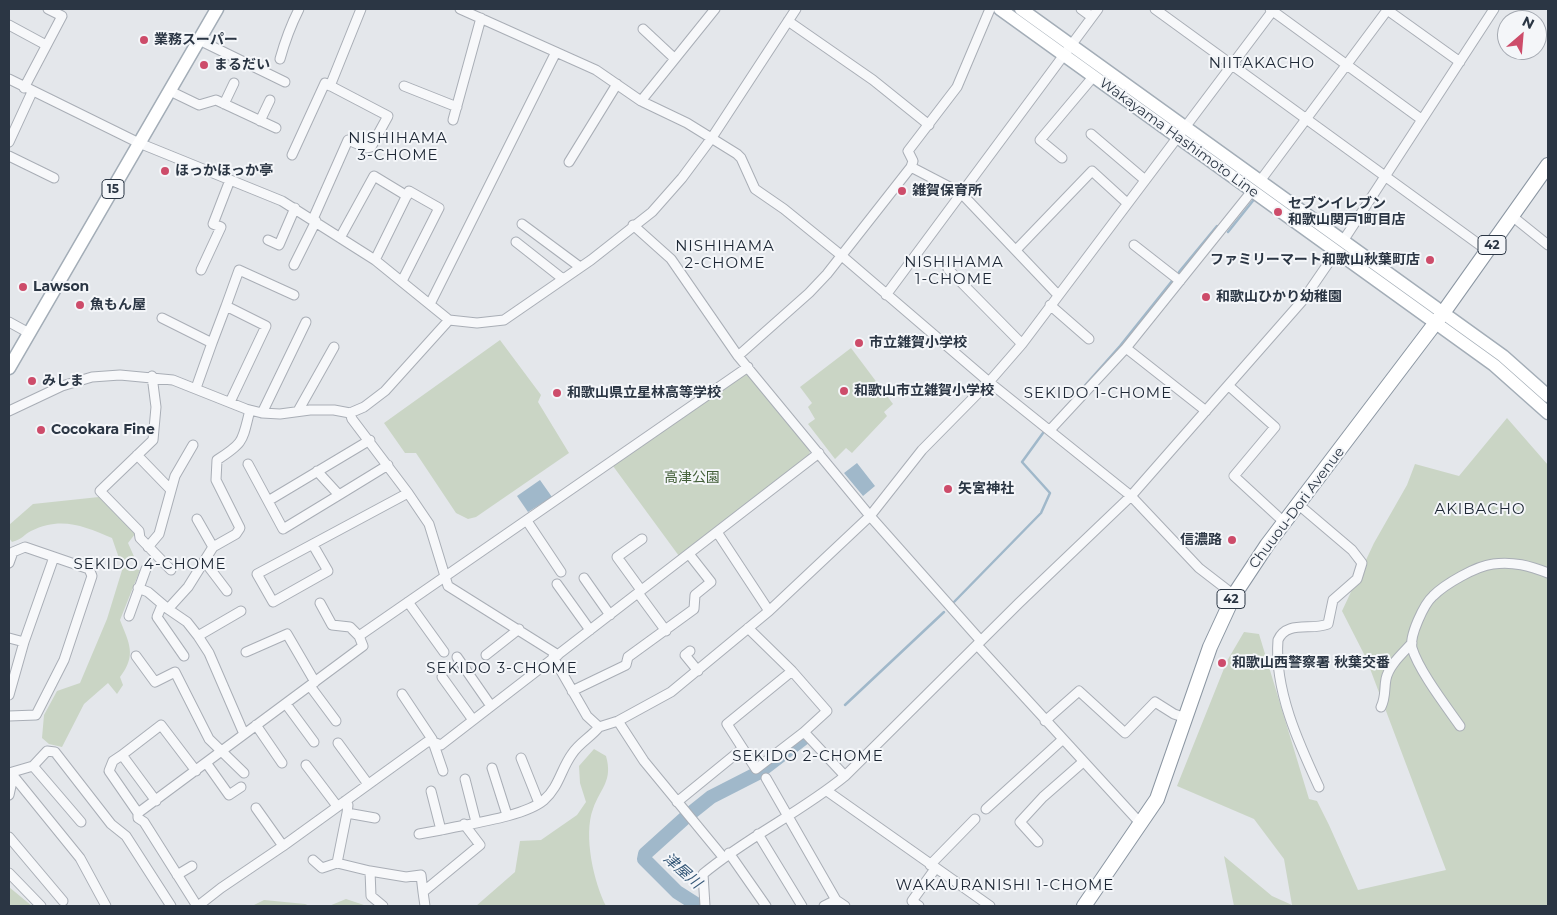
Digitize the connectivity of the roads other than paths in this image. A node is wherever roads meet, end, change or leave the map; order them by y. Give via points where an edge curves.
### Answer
1 (48, 9) edge
2 (217, 9) edge
3 (299, 9) edge
4 (361, 9) edge
5 (460, 9) edge
6 (715, 9) edge
7 (796, 9) edge
8 (990, 9) edge
9 (1000, 9) edge
10 (1021, 9) edge
11 (1081, 9) edge
12 (1098, 9) edge
13 (1155, 9) edge
14 (1272, 9) edge
15 (1387, 9) edge
16 (1494, 9) edge
17 (1092, 17) junction
18 (481, 18) junction
19 (788, 21) junction
20 (9, 25) edge
21 (643, 29) dead end
22 (199, 40) junction
23 (46, 45) junction
24 (1067, 50) junction
25 (556, 52) junction
26 (674, 58) junction
27 (280, 59) dead end
28 (1460, 62) junction
29 (1232, 64) junction
30 (1346, 65) junction
31 (1093, 77) junction
32 (9, 79) edge
33 (284, 82) dead end
34 (234, 83) dead end
35 (617, 84) junction
36 (330, 86) junction
37 (404, 86) dead end
38 (28, 90) junction
39 (170, 91) junction
40 (270, 100) dead end
41 (641, 101) junction
42 (224, 104) junction
43 (457, 108) junction
44 (1307, 119) junction
45 (1421, 119) junction
46 (453, 120) dead end
47 (260, 121) junction
48 (929, 125) junction
49 (276, 128) dead end
50 (1181, 132) junction
51 (1091, 134) dead end
52 (711, 139) junction
53 (9, 142) edge
54 (140, 143) junction
55 (292, 155) dead end
56 (9, 156) edge
57 (1062, 158) dead end
58 (569, 162) dead end
59 (1548, 166) edge
60 (910, 167) junction
61 (1385, 176) junction
62 (54, 178) dead end
63 (230, 180) junction
64 (1145, 180) junction
65 (1260, 181) junction
66 (1252, 191) junction
67 (961, 193) junction
68 (407, 196) junction
69 (1127, 203) junction
70 (295, 208) junction
71 (1512, 216) junction
72 (315, 220) junction
73 (522, 224) dead end
74 (633, 225) junction
75 (341, 236) junction
76 (268, 240) dead end
77 (516, 242) dead end
78 (1134, 245) dead end
79 (1548, 245) edge
80 (1340, 246) junction
81 (1016, 250) junction
82 (1488, 251) junction
83 (842, 256) junction
84 (375, 260) junction
85 (294, 265) dead end
86 (580, 267) junction
87 (948, 269) dead end
88 (201, 270) dead end
89 (563, 279) junction
90 (402, 280) junction
91 (1180, 281) junction
92 (1058, 294) junction
93 (294, 295) dead end
94 (886, 295) junction
95 (430, 304) junction
96 (1050, 305) junction
97 (226, 306) junction
98 (162, 318) dead end
99 (1439, 319) junction
100 (448, 320) junction
101 (9, 322) edge
102 (306, 322) dead end
103 (29, 333) junction
104 (1088, 339) dead end
105 (212, 343) junction
106 (1022, 344) junction
107 (334, 347) dead end
108 (1126, 348) junction
109 (738, 356) junction
110 (748, 367) junction
111 (9, 368) edge
112 (152, 376) junction
113 (989, 382) junction
114 (1229, 386) junction
115 (196, 388) junction
116 (230, 402) junction
117 (1546, 402) edge
118 (250, 410) junction
119 (1206, 410) junction
120 (9, 411) edge
121 (298, 411) junction
122 (350, 412) junction
123 (262, 413) junction
124 (1050, 430) junction
125 (370, 440) junction
126 (193, 445) dead end
127 (819, 453) junction
128 (137, 455) junction
129 (248, 464) dead end
130 (388, 465) junction
131 (317, 472) junction
132 (170, 489) junction
133 (408, 493) junction
134 (339, 495) junction
135 (1131, 496) junction
136 (268, 500) junction
137 (1299, 504) junction
138 (870, 516) junction
139 (197, 519) dead end
140 (527, 521) junction
141 (1285, 522) junction
142 (717, 532) junction
143 (642, 539) dead end
144 (312, 545) junction
145 (148, 547) junction
146 (212, 547) junction
147 (689, 554) junction
148 (54, 557) junction
149 (205, 562) junction
150 (9, 563) edge
151 (146, 568) dead end
152 (171, 570) dead end
153 (561, 572) dead end
154 (1548, 572) edge
155 (446, 578) junction
156 (584, 578) dead end
157 (557, 584) dead end
158 (138, 588) junction
159 (227, 591) dead end
160 (640, 592) junction
161 (1234, 595) junction
162 (408, 602) junction
163 (320, 603) dead end
164 (165, 607) junction
165 (242, 611) dead end
166 (769, 611) junction
167 (610, 614) junction
168 (129, 616) dead end
169 (748, 628) junction
170 (519, 629) junction
171 (590, 630) junction
172 (666, 631) junction
173 (198, 636) junction
174 (360, 636) junction
175 (9, 638) edge
176 (24, 642) junction
177 (979, 643) junction
178 (1412, 644) junction
179 (690, 651) dead end
180 (246, 652) dead end
181 (444, 652) dead end
182 (486, 655) dead end
183 (136, 656) dead end
184 (184, 656) dead end
185 (555, 656) junction
186 (457, 657) dead end
187 (698, 671) junction
188 (792, 671) junction
189 (442, 677) dead end
190 (313, 684) junction
191 (572, 691) junction
192 (402, 694) dead end
193 (9, 695) edge
194 (286, 704) junction
195 (491, 706) junction
196 (1381, 707) dead end
197 (9, 716) edge
198 (1186, 718) junction
199 (473, 720) junction
200 (336, 721) dead end
201 (1045, 721) junction
202 (618, 722) junction
203 (256, 725) junction
204 (1460, 726) dead end
205 (599, 727) junction
206 (804, 732) junction
207 (244, 734) junction
208 (1062, 740) junction
209 (314, 742) dead end
210 (432, 742) junction
211 (338, 743) dead end
212 (742, 749) junction
213 (221, 753) junction
214 (122, 755) junction
215 (521, 758) dead end
216 (1083, 762) junction
217 (282, 763) dead end
218 (206, 764) junction
219 (306, 764) dead end
220 (33, 766) junction
221 (492, 768) dead end
222 (196, 771) junction
223 (443, 771) dead end
224 (244, 773) dead end
225 (11, 774) edge
226 (845, 776) junction
227 (766, 778) dead end
228 (464, 779) dead end
229 (368, 784) junction
230 (1319, 787) dead end
231 (240, 788) dead end
232 (431, 791) dead end
233 (827, 791) junction
234 (9, 795) edge
235 (156, 801) junction
236 (345, 801) junction
237 (678, 802) junction
238 (539, 803) junction
239 (337, 806) junction
240 (256, 808) dead end
241 (986, 809) dead end
242 (138, 813) junction
243 (347, 813) junction
244 (789, 814) junction
245 (506, 815) junction
246 (375, 818) dead end
247 (975, 819) dead end
248 (81, 822) dead end
249 (476, 822) junction
250 (464, 824) junction
251 (1141, 824) junction
252 (441, 830) junction
253 (419, 834) dead end
254 (758, 834) junction
255 (9, 836) edge
256 (1038, 842) dead end
257 (283, 846) junction
258 (726, 855) junction
259 (313, 860) dead end
260 (337, 863) junction
261 (192, 866) dead end
262 (933, 867) junction
263 (370, 871) junction
264 (9, 873) edge
265 (177, 875) junction
266 (423, 892) junction
267 (836, 900) junction
268 (63, 901) dead end
269 (913, 905) edge
270 (41, 906) edge
271 (106, 906) edge
272 (171, 906) edge
273 (197, 906) edge
274 (383, 906) edge
275 (425, 906) edge
276 (705, 906) edge
277 (766, 906) edge
278 (802, 906) edge
279 (824, 906) edge
280 (845, 906) edge
281 (990, 906) edge
282 (1084, 906) edge

1 - 23 street via 62,16
2 - 22 main road, 15
3 - 27 street via 287,33
4 - 36 street
5 - 18 street
6 - 26 street
7 - 19 street
8 - 48 street via 957,87
9 - 24 main road, Wakayama Hashimoto Line
10 - 24 main road, Wakayama Hashimoto Line
11 - 17 street
12 - 17 street
13 - 29 street
14 - 29 street
14 - 30 street
15 - 28 street
15 - 30 street
16 - 28 street
17 - 24 street
18 - 25 street
18 - 43 street
19 - 48 street via 873,80
19 - 52 street
20 - 23 street
21 - 26 street
22 - 33 street
22 - 39 main road, 15
23 - 38 street
24 - 31 main road, Wakayama Hashimoto Line
24 - 50 main road, Wakayama Hashimoto Line
24 - 67 street
25 - 35 street via 596,70
25 - 95 street
26 - 41 street
28 - 45 street
29 - 44 street
29 - 50 street
30 - 44 street
30 - 45 street
31 - 50 main road, Wakayama Hashimoto Line
31 - 57 street via 1040,140
32 - 38 street
34 - 42 street
35 - 41 street
35 - 58 street
36 - 55 street via 325,83
36 - 72 street via 388,116 371,147 348,140
37 - 43 street
38 - 53 street
38 - 54 street
39 - 42 street via 199,105 216,100
39 - 54 main road, 15
40 - 47 street
41 - 52 street via 687,123
42 - 47 street
43 - 46 street
44 - 61 street
44 - 65 street
45 - 61 street
47 - 49 street
48 - 60 street via 908,151 913,161
50 - 64 street
50 - 65 main road, Wakayama Hashimoto Line
50 - 66 main road, Wakayama Hashimoto Line
51 - 64 street
52 - 74 street via 652,212
52 - 83 street via 741,158 755,189
54 - 63 street
54 - 103 main road, 15
56 - 62 street
59 - 71 highway, Chuuou-Dori Avenue / 42
60 - 67 street
60 - 83 street
61 - 80 street
61 - 82 street
63 - 70 street
63 - 88 street via 213,224 221,228
64 - 69 street
65 - 80 main road, Wakayama Hashimoto Line
66 - 80 main road, Wakayama Hashimoto Line
66 - 91 street
67 - 81 street
67 - 94 street
68 - 75 street via 374,176
68 - 84 street
68 - 90 street via 409,191 439,208
69 - 81 street via 1092,171
69 - 92 street
70 - 72 street
70 - 76 street via 279,245
71 - 79 street
71 - 82 highway, Chuuou-Dori Avenue / 42
72 - 75 street
72 - 85 street
73 - 86 street
74 - 86 street
74 - 109 street via 671,259
75 - 84 street
77 - 89 street
78 - 91 street
80 - 99 main road, Wakayama Hashimoto Line
80 - 114 street via 1303,300
81 - 92 street
82 - 99 highway, Chuuou-Dori Avenue / 42
83 - 94 street
83 - 109 street via 809,293
84 - 90 street
86 - 89 street
87 - 106 street
89 - 100 street via 504,320 477,323
90 - 95 street
91 - 108 street
92 - 96 street
93 - 97 street via 239,270
94 - 113 street
95 - 100 street
96 - 104 street
96 - 106 street
97 - 105 street
97 - 116 street via 266,326
98 - 105 street
99 - 117 main road, Wakayama Hashimoto Line via 1494,365
99 - 137 highway, Chuuou-Dori Avenue / 42
100 - 122 street via 386,391 364,407
101 - 103 street
102 - 123 street
103 - 111 main road, 15
105 - 115 street
106 - 113 street
107 - 121 street
108 - 119 street
108 - 124 street
109 - 110 street
110 - 127 street
110 - 140 street
112 - 115 street
112 - 120 street via 92,377 62,386
112 - 128 street via 156,407 153,440
113 - 124 street
113 - 138 street via 922,450
114 - 119 street
114 - 141 street via 1275,427 1234,476
115 - 116 street
116 - 118 street
118 - 123 street
118 - 146 street via 243,440 217,460 216,480 240,528 236,534
119 - 135 street
121 - 122 street
121 - 123 street
122 - 125 street
124 - 135 street
125 - 130 street
125 - 131 street
126 - 132 street
127 - 138 street
127 - 142 street
128 - 132 street
128 - 145 street via 100,491 139,531 140,538
129 - 136 street
130 - 133 street
130 - 134 street
131 - 134 street
131 - 136 street
132 - 145 street via 159,534
133 - 144 street
133 - 155 street via 429,524
134 - 136 street via 283,529
135 - 161 street via 1199,568
135 - 177 street
137 - 141 highway, Chuuou-Dori Avenue / 42
137 - 230 street via 1352,550 1362,564 1357,579 1333,600 1328,624 1291,628 1278,640 1282,690
138 - 166 street
138 - 177 street
139 - 146 street
140 - 153 street
140 - 155 street
141 - 161 highway, Chuuou-Dori Avenue / 42
142 - 147 street
142 - 166 street
143 - 160 street via 617,557
144 - 144 street via 328,571 273,602 257,574
145 - 152 street
146 - 149 street
147 - 160 street
147 - 172 street via 712,582 695,595 694,609
148 - 150 street via 25,547 13,552
148 - 176 street
148 - 197 street via 89,569 92,576 64,660 36,715
149 - 159 street
149 - 164 street via 188,588
151 - 158 street
154 - 178 street via 1520,563 1492,564 1466,573 1432,596 1419,619
155 - 162 street
155 - 170 street via 448,586 456,592
156 - 167 street
157 - 171 street
158 - 164 street
158 - 168 street
160 - 167 street
160 - 172 street
161 - 198 highway, Chuuou-Dori Avenue / 42 via 1215,634
162 - 174 street
162 - 181 street
163 - 174 street via 332,625 350,627
164 - 173 street via 187,622
164 - 184 street via 157,617
165 - 173 street
166 - 169 street
167 - 171 street
169 - 187 street
169 - 188 street
170 - 182 street
170 - 185 street
171 - 185 street
172 - 191 street via 628,657 626,664
173 - 207 street via 209,653
174 - 190 street via 363,646
175 - 176 street
176 - 193 street
177 - 201 street
177 - 226 street
178 - 196 street via 1391,667 1386,680 1386,698
178 - 204 street via 1432,686
179 - 187 street via 686,655
180 - 190 street via 288,634
183 - 213 street via 155,682 175,672 208,739
185 - 191 street
185 - 195 street
186 - 195 street
187 - 202 street via 671,692
188 - 206 street via 826,711
188 - 212 street via 727,724
189 - 199 street
190 - 194 street
190 - 200 street
191 - 205 street via 587,716
192 - 210 street
194 - 203 street
194 - 209 street
195 - 199 street
198 - 201 street via 1155,702 1125,733 1079,691
198 - 251 highway, Chuuou-Dori Avenue / 42 via 1157,799
199 - 210 street via 441,745
201 - 208 street
202 - 205 street
202 - 237 street via 644,761
203 - 207 street
203 - 217 street
205 - 238 street via 577,747 555,788
206 - 212 street via 756,769
206 - 226 street
207 - 213 street
208 - 216 street
208 - 241 street
210 - 223 street
210 - 229 street via 427,742
211 - 229 street
212 - 237 street
213 - 218 street
213 - 224 street
214 - 222 street via 160,725
214 - 235 street
214 - 242 street via 113,762 109,771
215 - 238 street
216 - 251 street
216 - 256 street via 1020,822
218 - 222 street
218 - 231 street via 229,795
219 - 239 street
220 - 225 street
220 - 248 street
220 - 272 street via 47,751 55,752 111,824 126,836
221 - 245 street
222 - 235 street
225 - 234 street
225 - 271 street via 80,858
226 - 233 street
227 - 244 street
228 - 249 street
229 - 236 street
232 - 252 street
233 - 244 street
233 - 262 street
235 - 242 street
236 - 239 street
236 - 243 street
237 - 258 street
238 - 245 street
239 - 257 street
240 - 257 street
242 - 265 street via 138,818 144,822
243 - 246 street
243 - 260 street
244 - 254 street
244 - 267 street
245 - 249 street
247 - 262 street
249 - 250 street
250 - 252 street
250 - 266 street via 480,845
251 - 282 highway, Chuuou-Dori Avenue / 42
252 - 253 street
254 - 258 street
254 - 278 street
255 - 268 street
257 - 273 street
258 - 276 street via 703,874
258 - 277 street
259 - 260 street via 322,868
260 - 263 street
261 - 265 street
262 - 269 street
262 - 281 street
263 - 266 street via 406,877 421,875
263 - 274 street via 371,896
264 - 270 street
265 - 273 street
266 - 275 street
267 - 279 street
267 - 280 street

